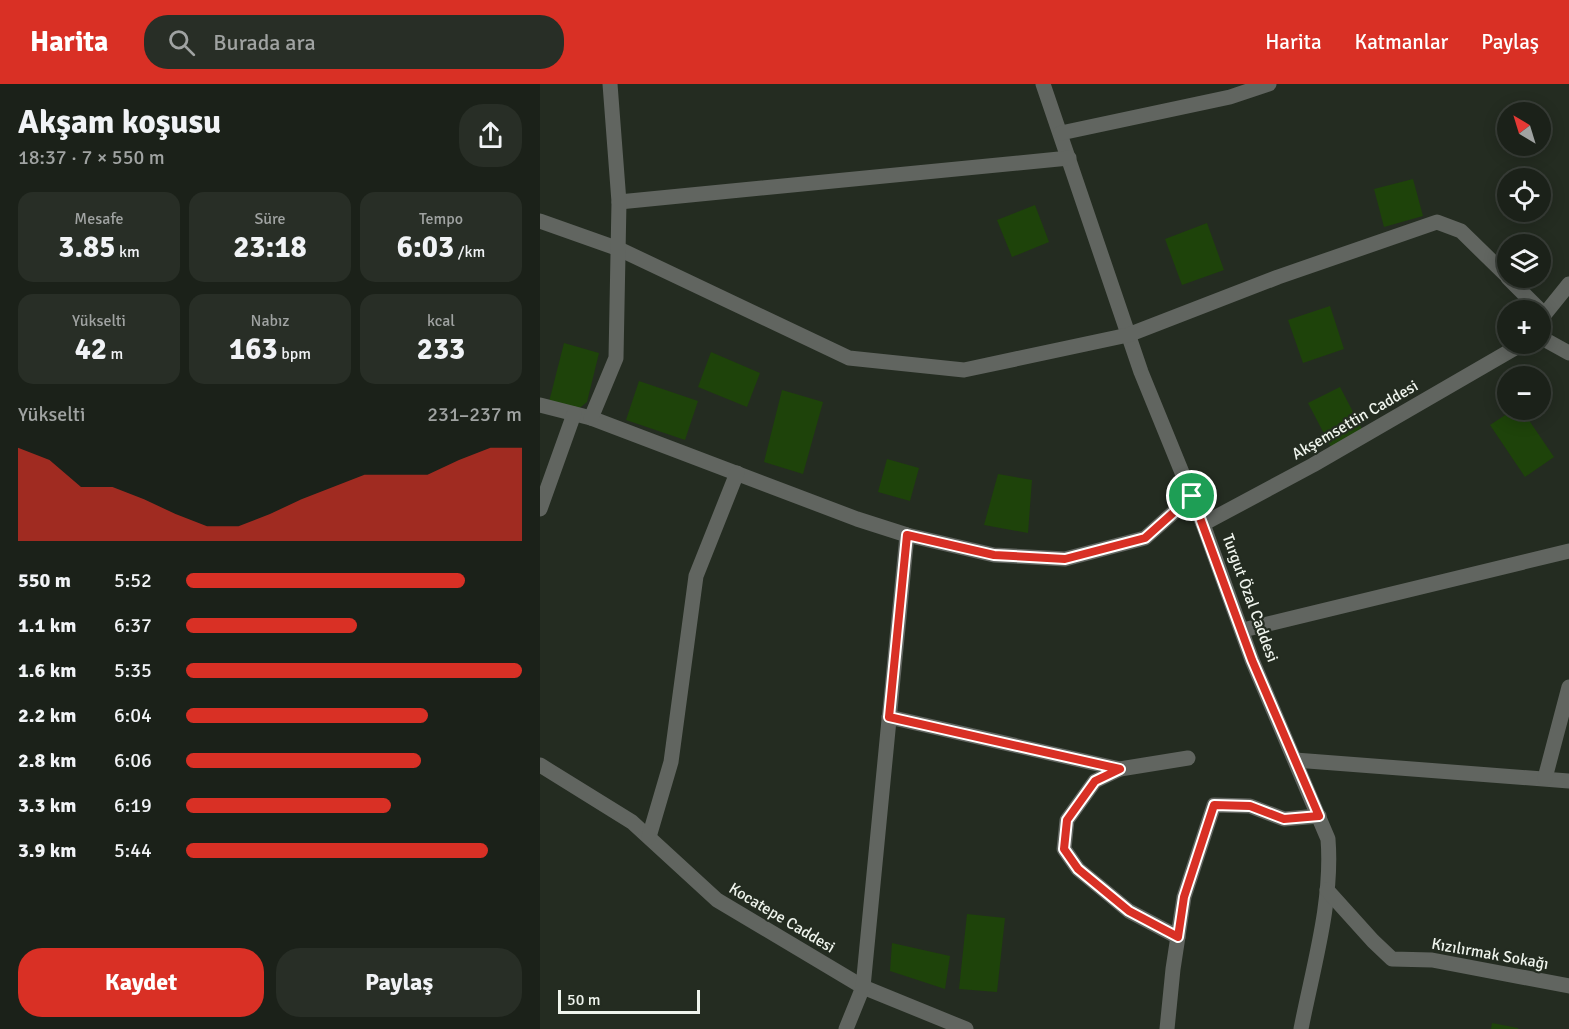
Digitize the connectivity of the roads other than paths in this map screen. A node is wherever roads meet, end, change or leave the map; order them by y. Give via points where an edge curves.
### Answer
1 (610, 84) edge
2 (1043, 84) edge
3 (1269, 84) edge
4 (1060, 133) junction
5 (1069, 158) junction
6 (619, 202) junction
7 (540, 221) edge
8 (619, 249) junction
9 (1497, 266) edge
10 (1569, 284) edge
11 (1518, 288) edge
12 (1528, 300) edge
13 (1551, 304) edge
14 (1128, 335) junction
15 (1551, 343) edge
16 (1569, 353) edge
17 (1505, 354) edge
18 (540, 405) edge
19 (574, 414) junction
20 (591, 418) junction
21 (737, 473) junction
22 (1192, 496) junction
23 (540, 509) edge
24 (1203, 524) junction
25 (907, 535) junction
26 (1569, 550) edge
27 (1243, 630) junction
28 (1569, 687) edge
29 (889, 717) junction
30 (1188, 758) dead end
31 (1295, 760) junction
32 (540, 765) edge
33 (1120, 769) junction
34 (1545, 778) junction
35 (1569, 781) edge
36 (1319, 816) junction
37 (649, 837) junction
38 (1327, 890) junction
39 (1178, 937) junction
40 (1569, 986) edge
41 (863, 987) junction
42 (846, 1029) edge
43 (966, 1029) edge
44 (1167, 1029) edge
45 (1301, 1029) edge

1 - 6 street
2 - 4 street, Turgut Özal Caddesi
3 - 4 street via 1230,97
4 - 5 street, Turgut Özal Caddesi
5 - 6 street
5 - 14 street, Turgut Özal Caddesi
6 - 8 street
7 - 8 street
8 - 14 street via 849,358 964,370
8 - 20 street via 616,358
9 - 14 street via 1461,231 1437,222
10 - 13 street
11 - 12 street
14 - 22 street, Turgut Özal Caddesi
15 - 16 street
17 - 24 street, Akşemsettin Caddesi via 1314,465
18 - 19 street
19 - 20 street
19 - 23 street
20 - 21 street
21 - 25 street
21 - 37 street via 696,576 671,762
22 - 24 street, Turgut Özal Caddesi
22 - 25 street via 1145,538 1065,559 994,555
24 - 27 street, Turgut Özal Caddesi
25 - 29 street
26 - 27 street
27 - 31 street, Turgut Özal Caddesi
28 - 34 street
29 - 33 street
29 - 41 street
30 - 33 street
31 - 34 street
31 - 36 street, Turgut Özal Caddesi
32 - 37 street, Kocatepe Caddesi via 632,822
33 - 39 street via 1095,781 1067,820 1064,849 1078,869 1129,911
34 - 35 street
36 - 38 street, Turgut Özal Caddesi via 1328,838
36 - 39 street via 1284,819 1250,806 1214,805 1184,897
37 - 41 street, Kocatepe Caddesi via 717,900
38 - 40 street, Kızılırmak Sokağı via 1392,959 1432,960
38 - 45 street, Turgut Özal Caddesi
39 - 44 street
41 - 42 street
41 - 43 street, Kocatepe Caddesi

